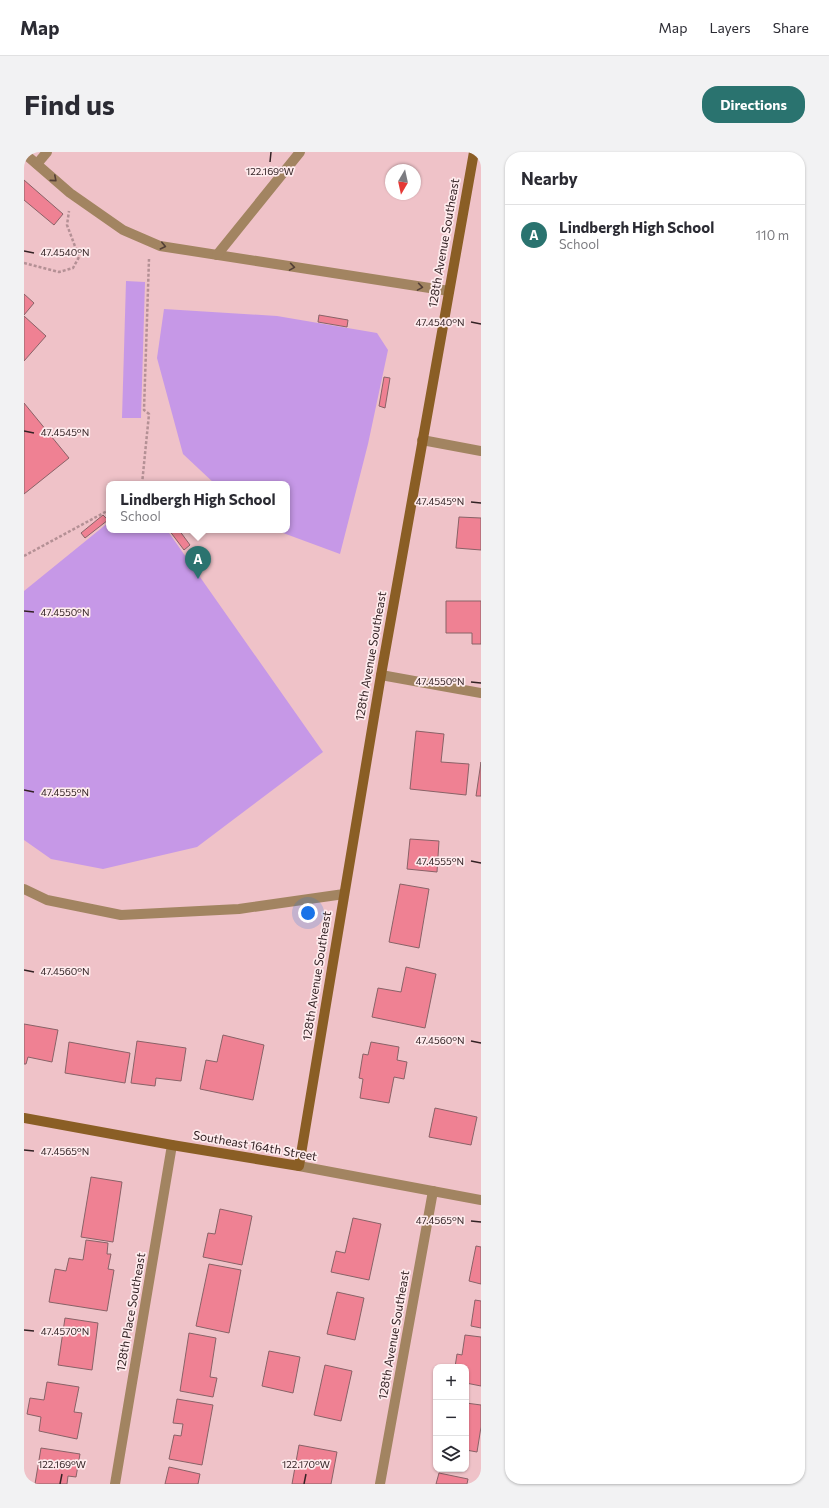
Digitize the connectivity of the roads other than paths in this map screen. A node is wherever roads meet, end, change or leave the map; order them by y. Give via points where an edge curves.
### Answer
1 (47, 152) edge
2 (300, 152) edge
3 (474, 152) edge
4 (24, 153) edge
5 (37, 164) junction
6 (217, 255) junction
7 (449, 291) junction
8 (422, 440) junction
9 (481, 451) edge
10 (381, 676) junction
11 (481, 693) edge
12 (24, 889) edge
13 (344, 894) junction
14 (24, 1118) edge
15 (172, 1145) junction
16 (299, 1166) junction
17 (433, 1191) junction
18 (481, 1200) edge
19 (115, 1484) edge
20 (380, 1484) edge

1 - 5 street
2 - 6 street
3 - 7 street, 128th Avenue Southeast
4 - 5 street
5 -> 6 street via 70,193 123,230 160,246
6 -> 7 street
7 - 8 street, 128th Avenue Southeast
8 - 9 street
8 - 10 street, 128th Avenue Southeast
10 - 11 street
10 - 13 street, 128th Avenue Southeast
12 - 13 street via 47,900 121,915 238,909
13 - 16 street, 128th Avenue Southeast
14 - 15 street, Southeast 164th Street
15 - 16 street, Southeast 164th Street
15 - 19 street, 128th Place Southeast
16 - 17 street, Southeast 164th Street
17 - 18 street, Southeast 164th Street
17 - 20 street, 128th Avenue Southeast

